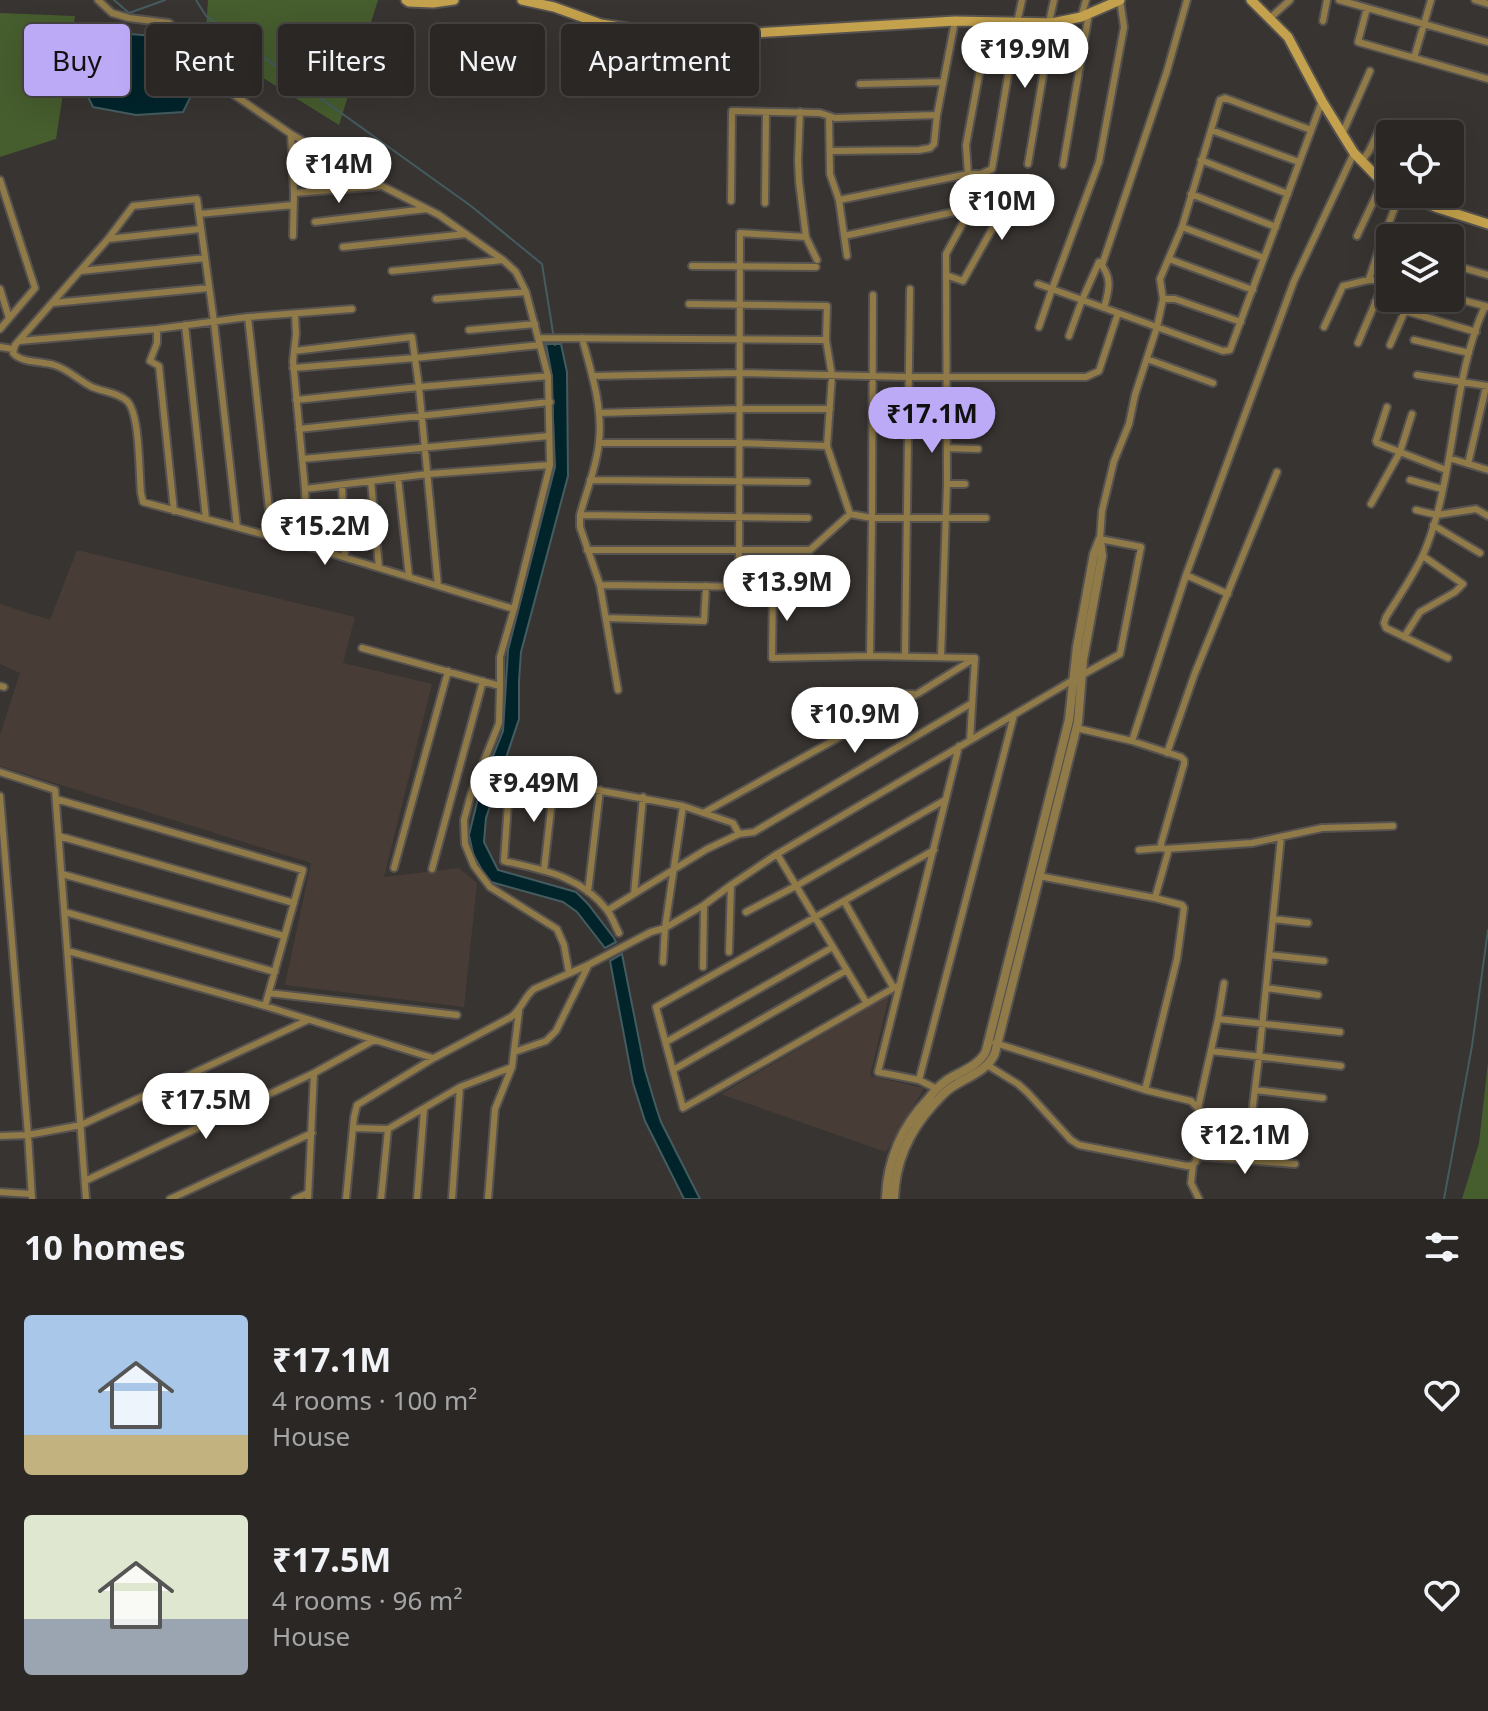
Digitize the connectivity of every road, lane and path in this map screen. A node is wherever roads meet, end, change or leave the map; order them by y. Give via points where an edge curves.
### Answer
1 (98, 0) edge
2 (406, 0) edge
3 (454, 0) edge
4 (522, 0) edge
5 (1022, 0) edge
6 (1054, 0) edge
7 (1086, 0) edge
8 (1120, 0) edge
9 (1187, 0) edge
10 (1251, 0) edge
11 (1290, 0) edge
12 (1327, 0) edge
13 (1339, 0) edge
14 (1431, 0) edge
15 (1475, 0) edge
16 (1488, 4) edge
17 (1367, 8) junction
18 (1085, 15) junction
19 (1270, 18) junction
20 (955, 21) junction
21 (989, 21) junction
22 (1323, 21) dead end
23 (1051, 22) junction
24 (1017, 23) junction
25 (1424, 24) junction
26 (1488, 42) edge
27 (1414, 58) junction
28 (1370, 71) dead end
29 (1488, 79) edge
30 (943, 82) junction
31 (860, 84) dead end
32 (1322, 101) junction
33 (766, 112) junction
34 (800, 112) junction
35 (937, 115) junction
36 (829, 116) junction
37 (1211, 130) junction
38 (1311, 130) junction
39 (1343, 132) junction
40 (291, 134) junction
41 (1376, 136) edge
42 (830, 151) junction
43 (1358, 157) junction
44 (1201, 160) junction
45 (1299, 162) junction
46 (1028, 164) dead end
47 (1063, 165) dead end
48 (968, 174) junction
49 (1376, 175) edge
50 (0, 180) edge
51 (984, 184) dead end
52 (382, 186) junction
53 (1015, 188) dead end
54 (294, 193) junction
55 (1191, 194) junction
56 (1288, 194) junction
57 (839, 200) junction
58 (731, 201) dead end
59 (765, 203) dead end
60 (1376, 203) edge
61 (293, 205) junction
62 (1438, 208) edge
63 (428, 209) junction
64 (954, 212) dead end
65 (199, 214) junction
66 (315, 222) dead end
67 (1488, 224) edge
68 (1182, 227) junction
69 (1276, 227) junction
70 (200, 229) junction
71 (466, 234) junction
72 (293, 236) dead end
73 (844, 236) junction
74 (1357, 236) dead end
75 (806, 237) junction
76 (108, 239) junction
77 (343, 247) dead end
78 (847, 256) dead end
79 (205, 258) junction
80 (1264, 258) junction
81 (1376, 258) edge
82 (1169, 259) junction
83 (503, 260) junction
84 (1102, 265) junction
85 (692, 266) dead end
86 (740, 267) junction
87 (1464, 268) edge
88 (81, 271) junction
89 (392, 271) dead end
90 (946, 275) junction
91 (1488, 275) edge
92 (1369, 279) junction
93 (1376, 280) edge
94 (1038, 284) dead end
95 (209, 288) junction
96 (0, 289) edge
97 (910, 289) dead end
98 (1052, 289) junction
99 (1253, 290) junction
100 (526, 292) junction
101 (873, 295) dead end
102 (436, 299) dead end
103 (1163, 299) junction
104 (1082, 300) junction
105 (1464, 300) edge
106 (1375, 302) edge
107 (53, 303) junction
108 (689, 304) dead end
109 (740, 305) junction
110 (1487, 306) edge
111 (1104, 308) junction
112 (352, 309) dead end
113 (1405, 312) edge
114 (1408, 312) edge
115 (1118, 313) junction
116 (295, 315) junction
117 (248, 317) junction
118 (9, 318) junction
119 (214, 322) junction
120 (1241, 322) junction
121 (535, 324) junction
122 (185, 325) junction
123 (1039, 327) dead end
124 (1157, 327) junction
125 (1324, 327) dead end
126 (0, 329) edge
127 (157, 329) junction
128 (469, 330) dead end
129 (1476, 332) junction
130 (1069, 336) dead end
131 (582, 338) junction
132 (740, 338) junction
133 (826, 340) junction
134 (1414, 340) dead end
135 (19, 341) junction
136 (540, 341) junction
137 (1358, 343) dead end
138 (1390, 345) dead end
139 (0, 347) edge
140 (13, 349) junction
141 (294, 351) junction
142 (1469, 353) junction
143 (415, 358) junction
144 (1147, 359) junction
145 (293, 368) junction
146 (740, 373) junction
147 (1417, 375) dead end
148 (548, 376) junction
149 (592, 376) junction
150 (832, 376) junction
151 (873, 376) junction
152 (909, 377) junction
153 (947, 377) junction
154 (1213, 383) dead end
155 (1463, 384) junction
156 (419, 387) junction
157 (1487, 387) edge
158 (296, 400) junction
159 (550, 402) junction
160 (1387, 407) dead end
161 (740, 409) junction
162 (830, 409) junction
163 (947, 411) junction
164 (599, 413) junction
165 (990, 413) dead end
166 (1412, 414) dead end
167 (422, 415) junction
168 (299, 429) junction
169 (549, 436) junction
170 (599, 443) junction
171 (739, 443) junction
172 (827, 446) junction
173 (425, 447) junction
174 (947, 448) junction
175 (978, 449) dead end
176 (1400, 452) junction
177 (1449, 458) junction
178 (302, 459) junction
179 (1468, 464) junction
180 (550, 465) junction
181 (1446, 470) junction
182 (1488, 470) edge
183 (1277, 472) dead end
184 (428, 474) junction
185 (398, 478) junction
186 (590, 480) junction
187 (1410, 480) dead end
188 (371, 481) junction
189 (739, 481) junction
190 (807, 482) dead end
191 (947, 484) junction
192 (965, 484) dead end
193 (342, 485) junction
194 (305, 489) junction
195 (1442, 489) junction
196 (1371, 504) dead end
197 (1416, 510) dead end
198 (174, 511) junction
199 (850, 514) junction
200 (580, 515) junction
201 (1437, 515) junction
202 (1488, 516) edge
203 (739, 517) junction
204 (808, 518) dead end
205 (872, 518) junction
206 (907, 518) junction
207 (945, 518) junction
208 (986, 518) dead end
209 (206, 519) junction
210 (1433, 525) junction
211 (237, 527) junction
212 (272, 537) junction
213 (1100, 539) junction
214 (307, 546) junction
215 (739, 549) junction
216 (587, 550) junction
217 (1480, 553) dead end
218 (1423, 556) junction
219 (345, 557) junction
220 (379, 568) junction
221 (1186, 575) junction
222 (409, 577) junction
223 (600, 585) junction
224 (438, 586) junction
225 (706, 586) junction
226 (739, 586) junction
227 (1228, 594) junction
228 (514, 609) junction
229 (606, 618) junction
230 (1404, 637) junction
231 (362, 648) dead end
232 (870, 656) junction
233 (905, 656) junction
234 (941, 657) junction
235 (975, 658) junction
236 (1448, 658) dead end
237 (448, 671) junction
238 (1077, 678) junction
239 (483, 681) junction
240 (500, 686) junction
241 (618, 690) dead end
242 (811, 692) dead end
243 (917, 694) junction
244 (972, 703) junction
245 (1014, 714) junction
246 (1076, 728) junction
247 (970, 740) junction
248 (1132, 741) junction
249 (959, 746) junction
250 (1167, 753) junction
251 (0, 772) edge
252 (554, 782) junction
253 (600, 790) junction
254 (0, 796) edge
255 (643, 797) junction
256 (56, 799) junction
257 (945, 800) junction
258 (683, 806) junction
259 (705, 812) junction
260 (1393, 826) dead end
261 (739, 834) junction
262 (59, 836) junction
263 (1281, 837) junction
264 (1165, 848) junction
265 (934, 850) junction
266 (1139, 850) dead end
267 (777, 854) junction
268 (394, 868) dead end
269 (432, 869) dead end
270 (675, 869) junction
271 (544, 870) junction
272 (62, 874) junction
273 (1039, 876) junction
274 (731, 885) junction
275 (796, 886) junction
276 (588, 892) junction
277 (634, 894) junction
278 (1155, 898) junction
279 (844, 901) junction
280 (294, 903) junction
281 (704, 905) junction
282 (608, 910) junction
283 (65, 912) junction
284 (746, 912) dead end
285 (815, 917) junction
286 (1273, 919) junction
287 (1308, 923) dead end
288 (665, 928) junction
289 (619, 933) dead end
290 (284, 936) junction
291 (833, 947) junction
292 (68, 951) junction
293 (729, 952) dead end
294 (1269, 955) junction
295 (1324, 961) dead end
296 (663, 962) dead end
297 (588, 965) junction
298 (703, 967) dead end
299 (847, 970) junction
300 (275, 972) junction
301 (569, 973) junction
302 (1224, 983) dead end
303 (896, 986) junction
304 (1266, 988) junction
305 (269, 993) junction
306 (1318, 995) dead end
307 (866, 1002) junction
308 (265, 1006) junction
309 (519, 1011) junction
310 (457, 1015) dead end
311 (1218, 1019) junction
312 (308, 1020) junction
313 (1263, 1024) junction
314 (1340, 1032) dead end
315 (374, 1040) junction
316 (666, 1042) junction
317 (992, 1042) junction
318 (1211, 1051) junction
319 (514, 1052) junction
320 (1259, 1057) junction
321 (434, 1058) junction
322 (987, 1065) junction
323 (1341, 1066) dead end
324 (512, 1067) junction
325 (673, 1070) junction
326 (314, 1073) junction
327 (919, 1080) junction
328 (460, 1087) junction
329 (935, 1088) dead end
330 (1145, 1090) junction
331 (1255, 1090) junction
332 (1323, 1098) dead end
333 (1198, 1108) junction
334 (424, 1109) junction
335 (1202, 1120) junction
336 (81, 1125) junction
337 (1251, 1125) junction
338 (353, 1128) junction
339 (388, 1129) junction
340 (1297, 1129) dead end
341 (312, 1133) junction
342 (28, 1135) junction
343 (0, 1136) edge
344 (1197, 1156) junction
345 (1246, 1161) junction
346 (1295, 1164) dead end
347 (1193, 1165) junction
348 (85, 1181) junction
349 (0, 1192) edge
350 (32, 1196) edge
351 (308, 1196) edge
352 (86, 1199) edge
353 (170, 1199) edge
354 (295, 1199) edge
355 (346, 1199) edge
356 (381, 1199) edge
357 (417, 1199) edge
358 (452, 1199) edge
359 (488, 1199) edge
360 (886, 1199) edge
361 (894, 1199) edge
362 (1199, 1199) edge

1 - 40 street via 120,16 169,23 224,88
2 - 3 main road
4 - 20 main road via 601,24 687,37
5 - 24 street
6 - 23 street
7 - 18 street
8 - 18 main road
8 - 98 street via 1124,27 1099,162
9 - 84 street
10 - 19 main road
11 - 19 street
12 - 22 street
13 - 17 street
14 - 25 street
15 - 16 street
17 - 25 street
17 - 27 street via 1358,42
18 - 23 main road
18 - 47 street
19 - 32 main road via 1288,37
20 - 21 main road
20 - 30 street
21 - 24 main road
21 - 48 street via 966,145
23 - 24 main road
23 - 46 street
24 - 48 street via 996,157 992,169
25 - 26 street
25 - 27 street
27 - 29 street
28 - 39 street
30 - 31 street
30 - 35 street
32 - 38 street
32 - 39 main road
33 - 34 street
33 - 58 street via 731,112
33 - 59 street
34 - 36 street
34 - 75 street via 798,160
35 - 36 street
35 - 42 street via 930,148
36 - 42 street
37 - 38 street via 1225,98
37 - 44 street
37 - 45 street
38 - 45 street
39 - 43 main road
40 - 52 street
40 - 54 street
41 - 43 street via 1369,151
42 - 57 street via 830,174
43 - 49 main road
43 - 221 street via 1294,281
44 - 55 street
44 - 56 street
45 - 56 street
48 - 57 street
50 - 118 street via 35,288
51 - 90 street via 946,254
52 - 54 street
52 - 63 street
53 - 90 street via 963,281
54 - 61 street
55 - 68 street
55 - 69 street
56 - 69 street
57 - 73 street
60 - 74 street
61 - 65 street
61 - 72 street
62 - 67 main road
63 - 66 street
63 - 71 street
64 - 73 street
65 - 70 street
65 - 76 street via 197,199 133,206
68 - 80 street
68 - 82 street
69 - 80 street
70 - 76 street
70 - 79 street
71 - 77 street
71 - 83 street
73 - 78 street
75 - 86 street via 740,233
75 - 86 street via 817,263
76 - 88 street
79 - 88 street
79 - 95 street
80 - 99 street
81 - 92 street
82 - 99 street
82 - 103 street via 1160,279
83 - 89 street
83 - 100 street
84 - 104 street via 1099,262
84 - 111 street via 1110,282
85 - 86 street
86 - 109 street
87 - 91 street
88 - 107 street
90 - 153 street
92 - 93 street
92 - 125 street via 1342,287
94 - 98 street
95 - 107 street
95 - 119 street
96 - 118 street
97 - 152 street
98 - 104 street
98 - 123 street
99 - 120 street
100 - 102 street
100 - 121 street
101 - 151 street
103 - 120 street
103 - 124 street
104 - 111 street
104 - 130 street
105 - 110 street
106 - 137 street
107 - 135 street
108 - 109 street
109 - 132 street
109 - 133 street via 827,306
110 - 129 street
111 - 115 street
112 - 116 street
113 - 138 street
114 - 129 street
115 - 124 street
115 - 153 street via 1099,371 1086,377
116 - 117 street
116 - 141 street
117 - 119 street
117 - 212 street
118 - 126 street
119 - 122 street
119 - 211 street
120 - 124 street via 1226,351
121 - 128 street
121 - 136 street
122 - 127 street
122 - 209 street
124 - 144 street
127 - 135 street
127 - 198 street via 150,361 159,366
129 - 142 street
131 - 132 street
131 - 136 street
131 - 149 street
132 - 133 street
132 - 146 street
133 - 150 street
134 - 142 street
135 - 140 street
136 - 143 street
136 - 148 street
139 - 140 street
140 - 198 street via 19,358 64,369 127,401 135,416 143,502
141 - 143 street via 412,337
141 - 145 street
142 - 155 street
143 - 145 street
143 - 156 street
144 - 154 street
144 - 213 street via 1114,461
145 - 158 street
146 - 149 street
146 - 150 street
146 - 161 street
147 - 155 street
148 - 156 street
148 - 159 street
149 - 164 street
150 - 151 street
150 - 162 street
151 - 152 street
151 - 205 street
152 - 153 street
152 - 206 street
153 - 163 street
155 - 157 street
155 - 177 street
156 - 158 street
156 - 167 street
157 - 179 street
158 - 168 street
159 - 167 street
159 - 169 street
160 - 176 street via 1376,442
161 - 162 street
161 - 164 street
161 - 171 street
162 - 172 street
163 - 165 street
163 - 174 street
164 - 170 street
166 - 176 street
167 - 168 street
167 - 173 street
168 - 178 street
169 - 173 street
169 - 180 street
170 - 171 street
170 - 186 street
171 - 172 street
171 - 189 street
172 - 199 street
173 - 178 street
173 - 184 street
174 - 175 street
174 - 191 street
176 - 181 street
176 - 196 street
177 - 179 street
177 - 181 street
178 - 194 street
179 - 182 street
180 - 184 street
180 - 228 street
181 - 195 street
183 - 227 street
184 - 185 street
184 - 224 street
185 - 188 street
185 - 222 street
186 - 189 street
186 - 200 street
187 - 195 street
188 - 193 street
188 - 220 street
189 - 190 street
189 - 203 street
191 - 192 street
191 - 207 street
193 - 194 street
193 - 219 street
194 - 214 street
195 - 201 street
197 - 201 street
198 - 209 street
199 - 205 street
199 - 215 street via 810,550
200 - 203 street
200 - 216 street
201 - 202 street via 1473,509
201 - 210 street
203 - 204 street
203 - 215 street
205 - 206 street
205 - 232 street
206 - 207 street
206 - 233 street
207 - 208 street
207 - 234 street
209 - 211 street
210 - 217 street
210 - 218 street
211 - 212 street
212 - 214 street
213 - 238 street via 1102,556
213 - 238 street via 1141,547 1120,654
214 - 219 street
215 - 216 street
215 - 226 street
216 - 223 street
218 - 230 street via 1384,623
218 - 230 street via 1463,584 1420,612
219 - 220 street
220 - 222 street
221 - 227 street
221 - 248 street
222 - 224 street
223 - 225 street
223 - 229 street
224 - 228 street
225 - 226 street
225 - 229 street via 704,621
226 - 232 street via 773,587 772,658
227 - 250 street
228 - 240 street via 500,657
229 - 241 street
230 - 236 street
231 - 237 street
232 - 233 street
233 - 234 street
234 - 235 street
235 - 243 street
235 - 244 street
237 - 239 street
237 - 268 street
238 - 245 street
238 - 246 street
238 - 317 street
239 - 240 street
239 - 269 street
240 - 301 street via 499,723 471,794 465,844 490,887 557,929
242 - 243 street
243 - 259 street
244 - 247 street
244 - 261 street via 754,832
245 - 247 street
245 - 327 street
246 - 248 street
246 - 273 street
247 - 249 street
248 - 250 street
249 - 257 street
249 - 267 street
250 - 264 street via 1181,757 1184,764
251 - 256 street via 55,790
252 - 253 street
252 - 271 street
252 - 271 street via 510,774 504,861
253 - 255 street
253 - 276 street
254 - 342 street
255 - 258 street
255 - 277 street
256 - 262 street
256 - 280 street via 303,870
257 - 265 street
257 - 275 street
258 - 259 street
258 - 270 street
259 - 261 street via 733,823
260 - 263 street via 1322,828
261 - 270 street
262 - 272 street
262 - 280 street
263 - 264 street
263 - 286 street
264 - 266 street
264 - 278 street
265 - 279 street
265 - 303 street
267 - 274 street
267 - 275 street
270 - 277 street
270 - 288 street
271 - 276 street via 567,877
272 - 283 street
272 - 290 street
273 - 278 street
273 - 317 street
274 - 281 street
274 - 293 street
275 - 284 street
275 - 285 street
276 - 282 street
277 - 282 street
278 - 330 street via 1182,905 1185,912
279 - 285 street
279 - 303 street
280 - 290 street
281 - 288 street
281 - 298 street
282 - 289 street
283 - 292 street
283 - 300 street
285 - 291 street
285 - 316 street via 656,1007
286 - 287 street
286 - 294 street
288 - 296 street
288 - 297 street
290 - 300 street
291 - 299 street
291 - 316 street
292 - 308 street
292 - 336 street
294 - 295 street
294 - 304 street
297 - 301 street
297 - 319 street via 556,1031 546,1041
299 - 307 street
299 - 325 street
300 - 305 street
301 - 309 street via 534,989
302 - 311 street
303 - 307 street
303 - 327 street via 878,1072
304 - 306 street
304 - 313 street
305 - 308 street
305 - 310 street
307 - 325 street via 683,1108
308 - 312 street
309 - 319 street
309 - 321 street
311 - 313 street
311 - 318 street
312 - 315 street
312 - 336 street
313 - 314 street
313 - 320 street
315 - 321 street
315 - 326 street
316 - 325 street
317 - 322 street via 993,1057
317 - 330 street
317 - 360 street via 983,1058 943,1082 912,1117 891,1161
318 - 320 street
318 - 333 street
319 - 324 street
320 - 323 street
320 - 331 street
321 - 338 street via 357,1105
322 - 347 street via 1018,1084 1079,1145
322 - 361 street via 948,1089 919,1122 899,1164
324 - 328 street
324 - 359 street via 495,1109
326 - 341 street
326 - 348 street
327 - 329 street
328 - 334 street
328 - 358 street
330 - 333 street via 1191,1101
331 - 332 street
331 - 337 street
333 - 335 street
334 - 339 street
334 - 357 street
335 - 337 street
335 - 344 street
336 - 342 street
336 - 348 street
337 - 340 street
337 - 345 street
338 - 339 street
338 - 355 street
339 - 356 street
341 - 351 street
341 - 353 street
342 - 343 street
342 - 350 street
344 - 345 street
344 - 347 street
345 - 346 street
347 - 362 street via 1191,1183
348 - 352 street
349 - 350 street
351 - 354 street

